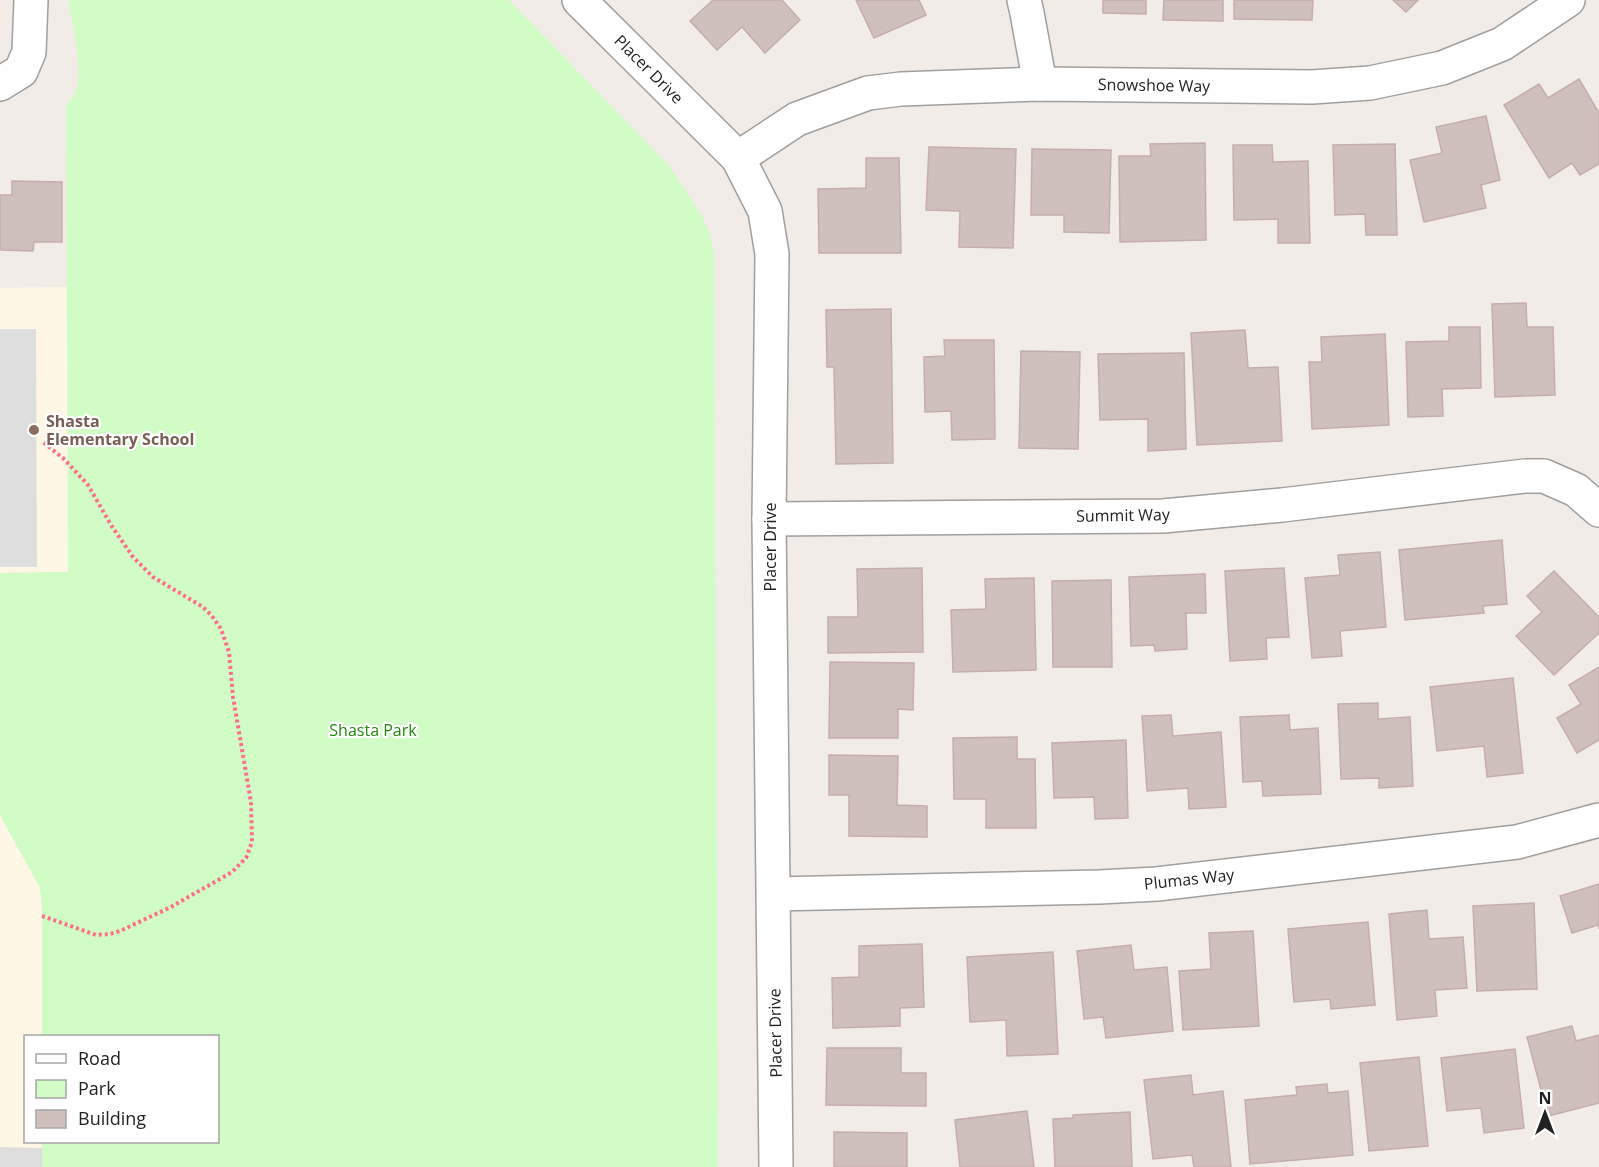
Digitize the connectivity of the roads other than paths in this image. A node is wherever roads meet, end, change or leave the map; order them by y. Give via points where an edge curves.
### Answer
1 (31, 0) edge
2 (579, 0) edge
3 (1024, 0) edge
4 (1568, 0) edge
5 (0, 84) edge
6 (1040, 84) junction
7 (738, 158) junction
8 (1599, 510) edge
9 (769, 519) junction
10 (1599, 820) edge
11 (774, 894) junction
12 (776, 1167) edge

1 - 5 street via 29,52 21,71
2 - 7 street, Placer Drive
3 - 6 street
4 - 6 street, Snowshoe Way via 1502,44 1443,68 1370,83 1312,87
6 - 7 street, Snowshoe Way via 868,93 797,119
7 - 9 street, Placer Drive via 765,211 772,254
8 - 9 street, Summit Way via 1576,490 1544,476 1525,476 1163,516
9 - 11 street, Placer Drive
10 - 11 street, Plumas Way via 1517,842 1157,884
11 - 12 street, Placer Drive

